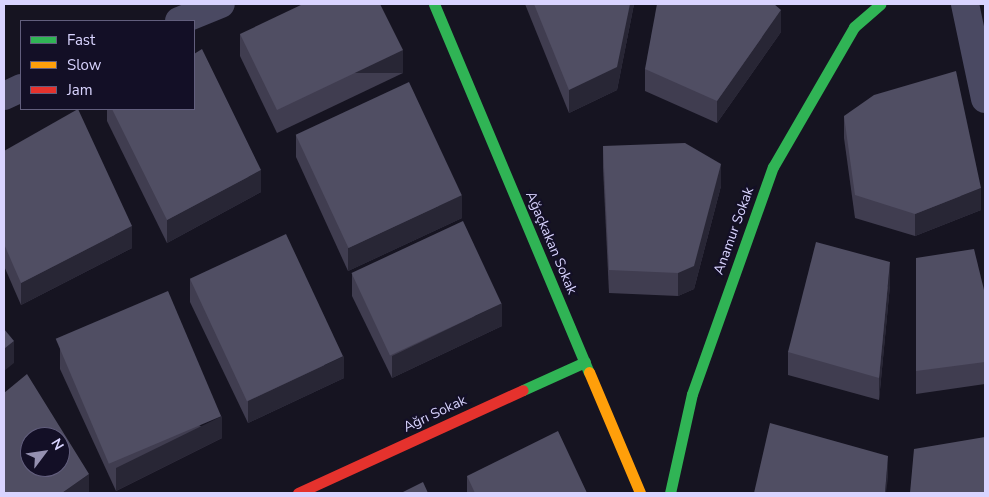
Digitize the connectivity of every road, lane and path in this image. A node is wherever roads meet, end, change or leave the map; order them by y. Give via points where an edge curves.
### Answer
1 (221, 4) edge
2 (434, 4) edge
3 (880, 4) edge
4 (965, 4) edge
5 (181, 20) edge
6 (20, 88) edge
7 (4, 96) edge
8 (985, 99) edge
9 (585, 362) junction
10 (298, 493) edge
11 (640, 493) edge
12 (670, 493) edge

1 - 5 street
2 - 9 street, Ağaçkakan Sokak
3 - 12 street, Anamur Sokak via 854,27 773,168 692,394
4 - 8 street
6 - 7 street
9 - 10 street, Ağrı Sokak
9 - 11 street, Ağaçkakan Sokak

